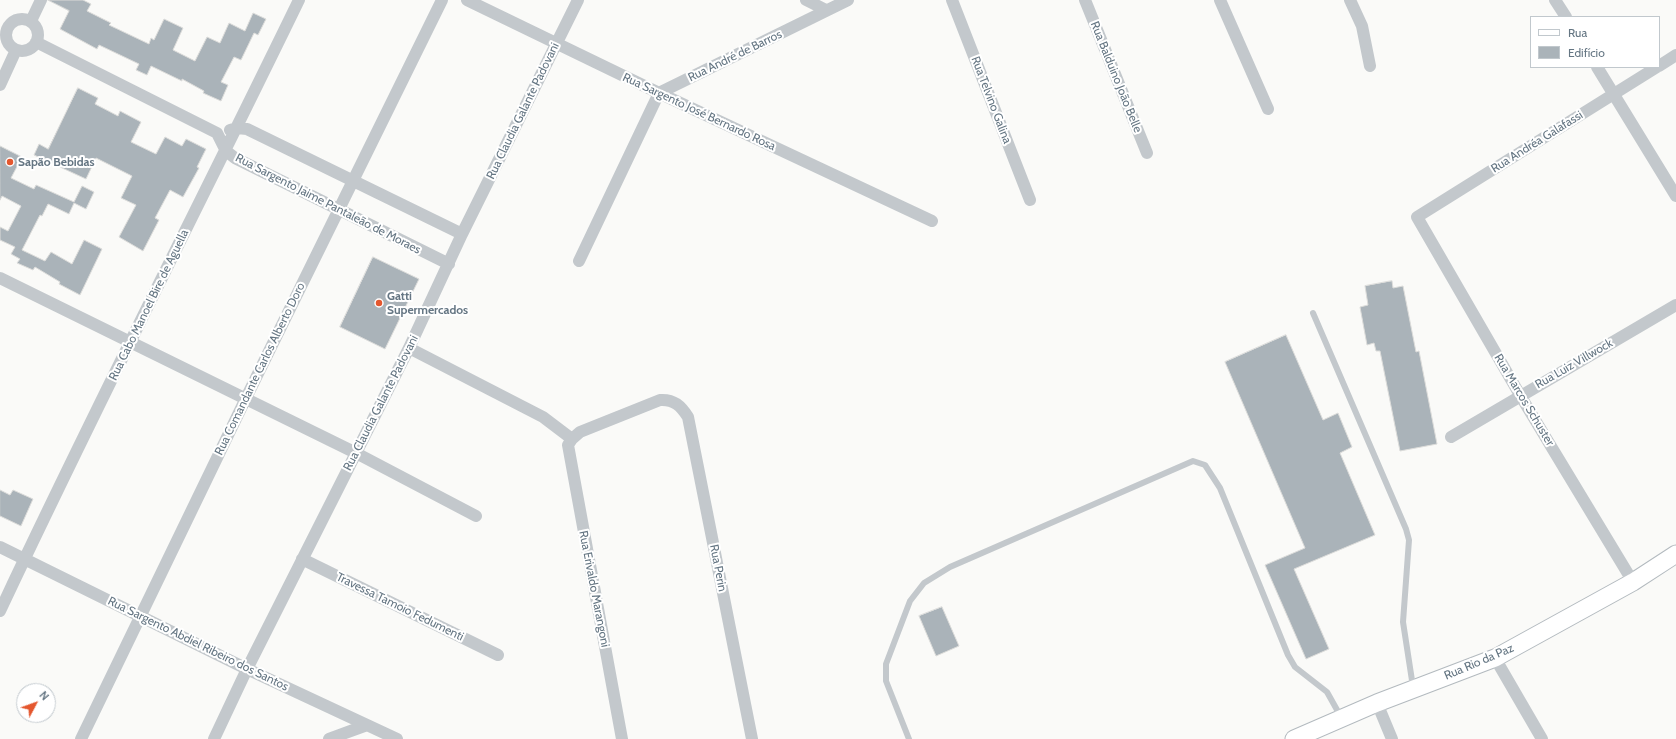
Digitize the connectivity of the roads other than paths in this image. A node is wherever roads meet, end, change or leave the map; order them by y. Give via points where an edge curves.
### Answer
1 (41, 0) edge
2 (299, 0) edge
3 (442, 0) edge
4 (467, 0) edge
5 (578, 0) edge
6 (806, 0) edge
7 (848, 0) edge
8 (952, 0) edge
9 (1085, 0) edge
10 (1220, 0) edge
11 (1555, 0) edge
12 (1352, 1) edge
13 (826, 10) junction
14 (1565, 16) edge
15 (31, 21) junction
16 (3, 26) edge
17 (36, 42) junction
18 (557, 44) junction
19 (16, 50) junction
20 (1676, 55) edge
21 (1660, 65) edge
22 (1370, 66) dead end
23 (1598, 68) edge
24 (1655, 68) edge
25 (0, 85) edge
26 (658, 93) junction
27 (1614, 94) junction
28 (1268, 110) dead end
29 (236, 128) junction
30 (217, 132) junction
31 (226, 151) junction
32 (1147, 153) dead end
33 (352, 181) junction
34 (1676, 196) edge
35 (1030, 200) dead end
36 (338, 209) junction
37 (1417, 217) joint
38 (932, 221) dead end
39 (462, 234) junction
40 (579, 261) dead end
41 (449, 264) junction
42 (0, 278) edge
43 (1676, 305) edge
44 (1313, 312) dead end
45 (130, 342) junction
46 (409, 348) junction
47 (1520, 395) junction
48 (246, 398) junction
49 (1451, 437) dead end
50 (572, 439) junction
51 (356, 452) junction
52 (476, 516) dead end
53 (0, 547) edge
54 (1676, 554) edge
55 (25, 559) junction
56 (302, 559) junction
57 (1633, 582) junction
58 (0, 611) edge
59 (140, 616) junction
60 (498, 654) dead end
61 (1495, 658) junction
62 (247, 669) junction
63 (1413, 689) junction
64 (1377, 703) junction
65 (1342, 718) junction
66 (367, 725) junction
67 (81, 739) edge
68 (214, 739) edge
69 (329, 739) edge
70 (397, 739) edge
71 (622, 739) edge
72 (752, 739) edge
73 (909, 739) edge
74 (1294, 739) edge
75 (1392, 739) edge
76 (1542, 739) edge

1 - 15 street
2 - 29 street, Rua Cabo Manoel Bire de Aguella
3 - 33 street, Rua Comandante Carlos Alberto Doro
4 - 18 street, Rua Sargento José Bernardo Rosa
5 - 18 street, Rua Claudia Galante Padovani
6 - 13 street
7 - 13 street, Rua André de Barros
8 - 35 street, Rua Telvino Galina
9 - 32 street, Rua Balduino João Belle
10 - 28 street
11 - 14 street
12 - 22 street via 1362,26
13 - 26 street, Rua André de Barros
15 - 16 street via 20,19
15 - 17 street via 37,30
16 - 19 street via 8,44
17 - 19 street via 27,51
17 - 30 street
18 - 26 street, Rua Sargento José Bernardo Rosa
18 - 39 street, Rua Claudia Galante Padovani
19 - 25 street
20 - 21 street, Rua Andréa Galafassi
23 - 27 street
24 - 27 street, Rua Andréa Galafassi
26 - 38 street, Rua Sargento José Bernardo Rosa
26 - 40 street
27 - 34 street
27 - 37 street, Rua Andréa Galafassi
29 - 30 street
29 - 31 street, Rua Cabo Manoel Bire de Aguella
29 - 33 street via 247,129
30 - 31 street, Rua Sargento Jaime Pantaleão de Moraes
31 - 36 street, Rua Sargento Jaime Pantaleão de Moraes via 235,158
31 - 45 street, Rua Cabo Manoel Bire de Aguella
33 - 36 street, Rua Comandante Carlos Alberto Doro
33 - 39 street
36 - 41 street, Rua Sargento Jaime Pantaleão de Moraes
36 - 48 street, Rua Comandante Carlos Alberto Doro
37 - 47 street, Rua Marcos Schuster
39 - 41 street, Rua Claudia Galante Padovani
41 - 46 street, Rua Claudia Galante Padovani
42 - 45 street
43 - 47 street, Rua Luiz Villwock
44 - 63 lane via 1409,540 1403,622
45 - 48 street
45 - 55 street, Rua Cabo Manoel Bire de Aguella
46 - 50 street via 543,417
46 - 51 street, Rua Claudia Galante Padovani
47 - 49 street, Rua Luiz Villwock
47 - 57 street, Rua Marcos Schuster
48 - 51 street
48 - 59 street, Rua Comandante Carlos Alberto Doro
50 - 71 street, Rua Erivaldo Marangoni via 568,445 568,453
50 - 72 street, Rua Perin via 580,432 660,400 675,402 688,417
51 - 52 street
51 - 56 street, Rua Claudia Galante Padovani
53 - 55 street, Rua Sargento Abdiel Ribeiro dos Santos
54 - 57 main road, Rua Rio da Paz
55 - 58 street, Rua Cabo Manoel Bire de Aguella
55 - 59 street, Rua Sargento Abdiel Ribeiro dos Santos
56 - 60 street, Travessa Tamoio Fedumenti
56 - 62 street, Rua Claudia Galante Padovani
57 - 61 main road, Rua Rio da Paz
59 - 62 street, Rua Sargento Abdiel Ribeiro dos Santos
59 - 67 street, Rua Comandante Carlos Alberto Doro
61 - 63 main road, Rua Rio da Paz
61 - 76 street
62 - 66 street, Rua Sargento Abdiel Ribeiro dos Santos
62 - 68 street, Rua Claudia Galante Padovani
63 - 64 main road, Rua Rio da Paz
64 - 65 main road, Rua Rio da Paz
64 - 75 street
65 - 73 lane via 1327,692 1295,667 1288,655 1220,488 1205,465 1193,461 950,567 924,583 910,601 886,664 886,681
65 - 74 main road, Rua Rio da Paz
66 - 69 street
66 - 70 street, Rua Sargento Abdiel Ribeiro dos Santos

